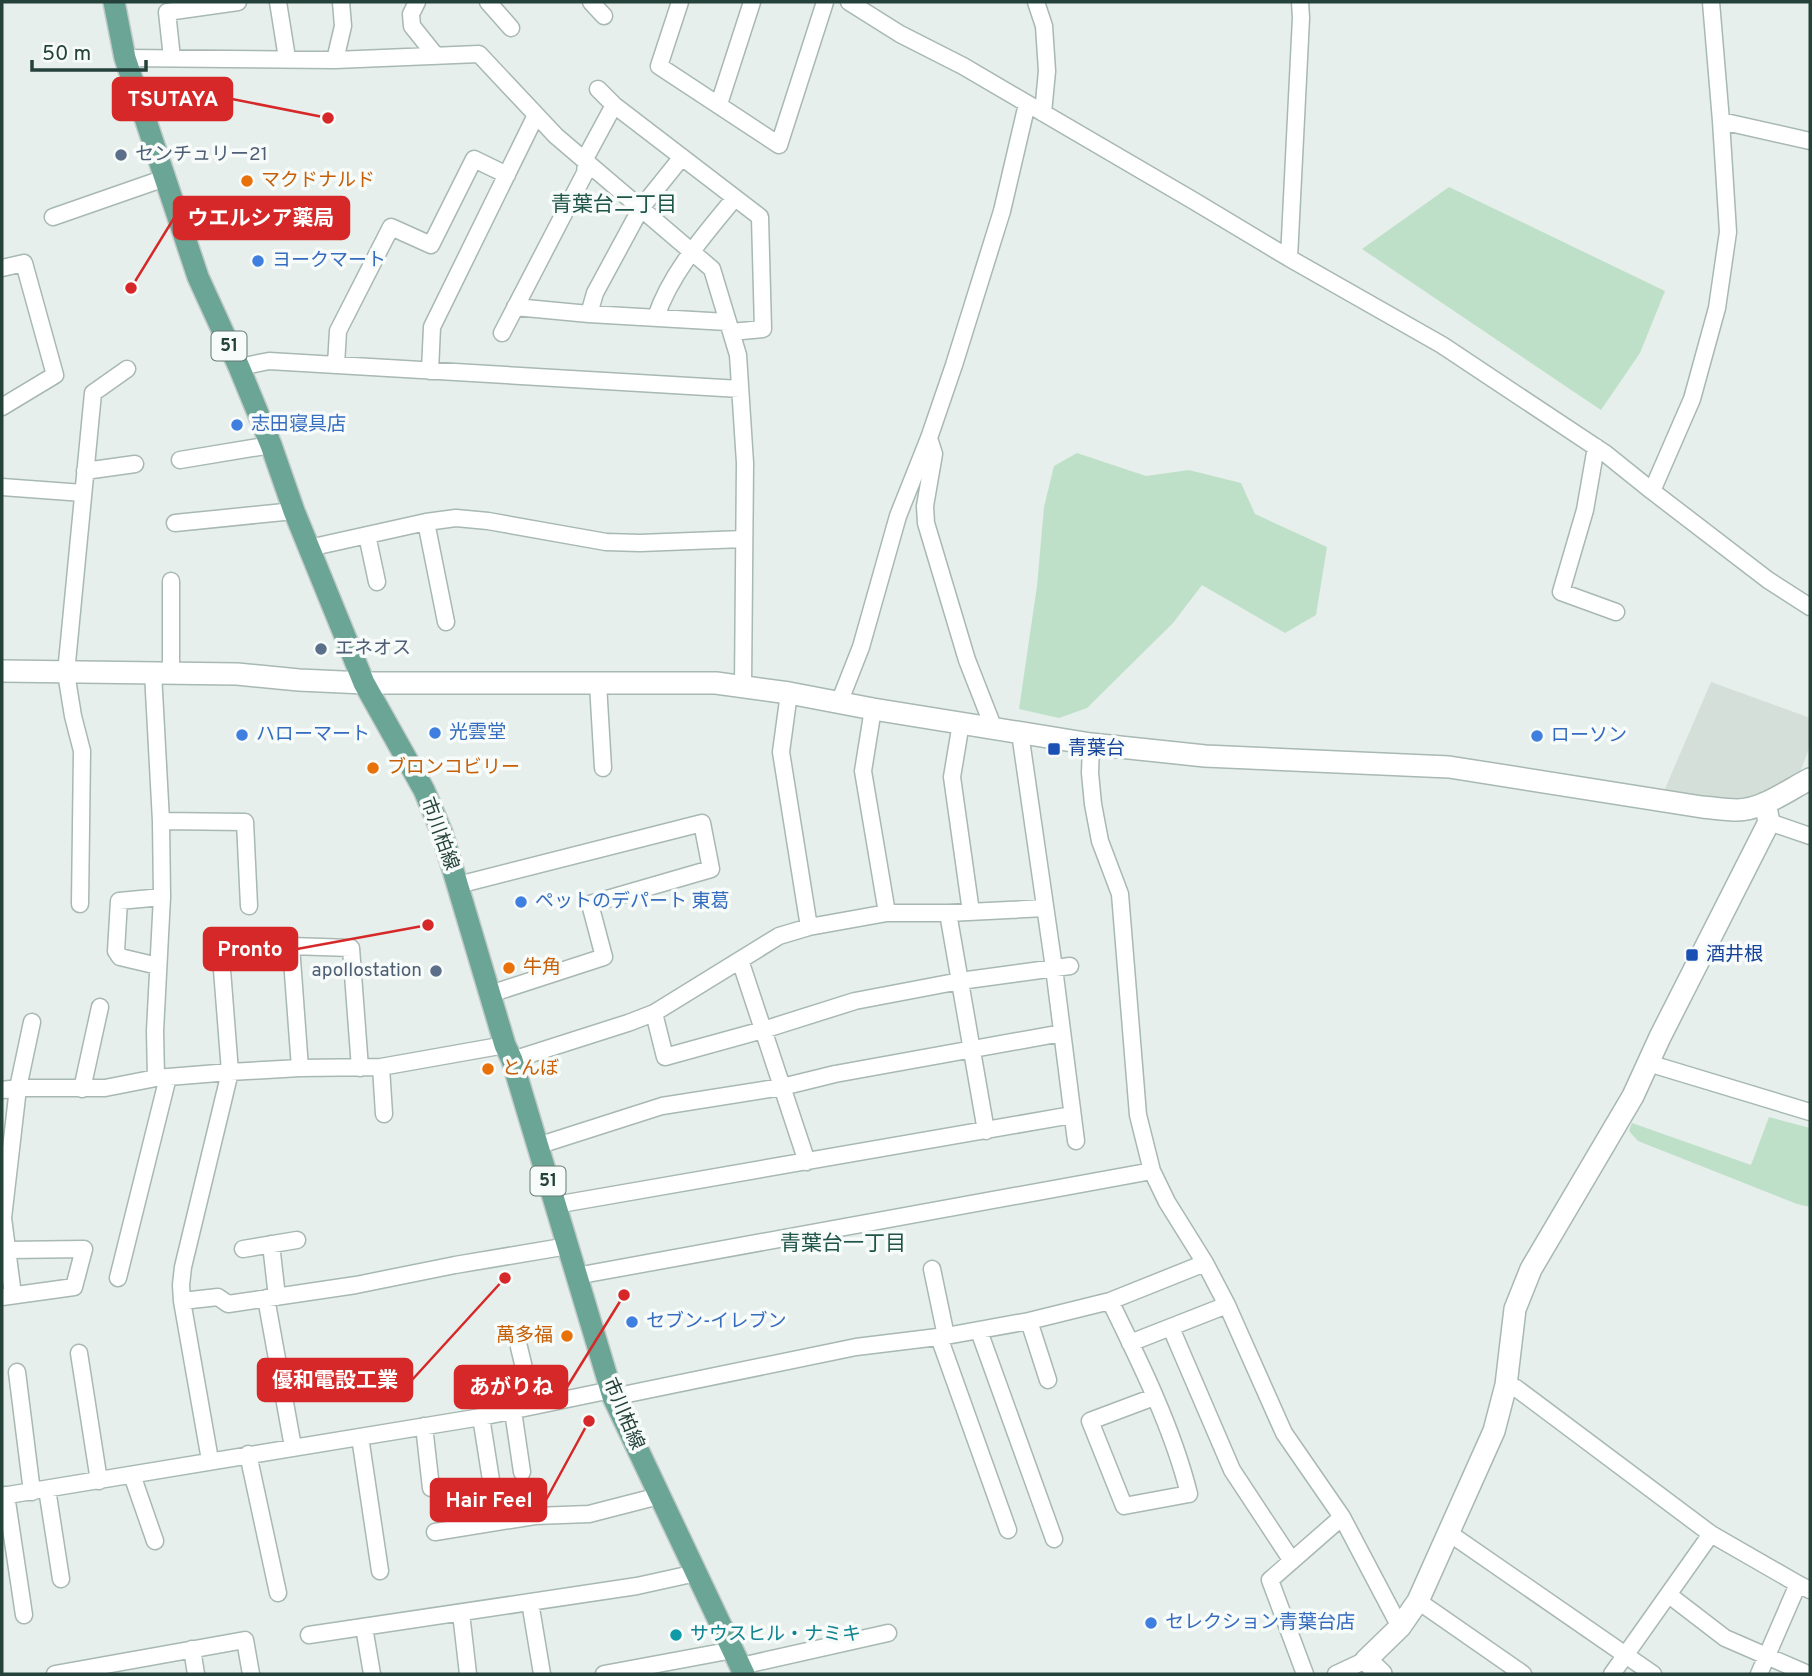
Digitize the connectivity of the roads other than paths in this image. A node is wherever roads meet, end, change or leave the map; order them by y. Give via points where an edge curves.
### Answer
1 (114, 2) edge
2 (238, 2) edge
3 (278, 2) edge
4 (341, 2) edge
5 (417, 2) edge
6 (488, 2) edge
7 (591, 2) edge
8 (680, 2) edge
9 (752, 2) edge
10 (825, 2) edge
11 (849, 2) edge
12 (1036, 2) edge
13 (1300, 2) edge
14 (1711, 2) edge
15 (604, 16) dead end
16 (511, 28) dead end
17 (436, 56) junction
18 (125, 58) junction
19 (172, 58) junction
20 (287, 58) junction
21 (335, 60) junction
22 (598, 89) dead end
23 (719, 104) junction
24 (1027, 104) junction
25 (614, 105) junction
26 (1043, 113) junction
27 (536, 116) junction
28 (1721, 121) junction
29 (1810, 141) edge
30 (682, 157) junction
31 (586, 163) junction
32 (507, 175) junction
33 (165, 178) junction
34 (734, 199) junction
35 (641, 208) junction
36 (53, 217) dead end
37 (692, 250) junction
38 (1289, 258) junction
39 (2, 268) edge
40 (515, 307) junction
41 (589, 314) junction
42 (656, 317) junction
43 (729, 327) junction
44 (502, 333) dead end
45 (336, 365) junction
46 (239, 367) junction
47 (127, 369) dead end
48 (430, 371) junction
49 (740, 389) junction
50 (2, 407) edge
51 (929, 438) junction
52 (271, 445) junction
53 (1596, 447) junction
54 (180, 460) dead end
55 (135, 464) dead end
56 (85, 471) junction
57 (2, 487) edge
58 (1651, 491) junction
59 (83, 493) junction
60 (294, 511) junction
61 (426, 522) junction
62 (175, 523) dead end
63 (367, 535) junction
64 (743, 539) junction
65 (309, 548) junction
66 (171, 581) dead end
67 (377, 582) dead end
68 (1810, 607) edge
69 (1616, 612) dead end
70 (446, 622) dead end
71 (2, 671) edge
72 (66, 673) junction
73 (162, 673) junction
74 (364, 683) junction
75 (598, 684) junction
76 (743, 686) junction
77 (789, 693) junction
78 (839, 703) junction
79 (873, 709) junction
80 (961, 723) junction
81 (994, 729) junction
82 (1020, 733) junction
83 (1091, 744) junction
84 (603, 768) dead end
85 (1810, 779) edge
86 (1767, 813) junction
87 (161, 821) junction
88 (1810, 835) edge
89 (458, 885) junction
90 (162, 898) junction
91 (80, 904) dead end
92 (249, 906) dead end
93 (1045, 908) junction
94 (971, 912) junction
95 (887, 913) junction
96 (948, 914) junction
97 (810, 927) junction
98 (220, 944) dead end
99 (740, 960) junction
100 (158, 966) junction
101 (1062, 967) junction
102 (960, 981) junction
103 (490, 993) junction
104 (100, 1007) dead end
105 (654, 1013) junction
106 (33, 1022) dead end
107 (763, 1030) junction
108 (1062, 1033) junction
109 (971, 1050) junction
110 (508, 1053) junction
111 (1648, 1063) junction
112 (300, 1068) junction
113 (360, 1068) junction
114 (381, 1068) junction
115 (230, 1072) junction
116 (162, 1078) junction
117 (782, 1087) junction
118 (10, 1089) edge
119 (82, 1089) junction
120 (1810, 1112) edge
121 (384, 1114) dead end
122 (1072, 1115) junction
123 (986, 1131) junction
124 (1076, 1142) dead end
125 (537, 1146) junction
126 (807, 1162) junction
127 (1152, 1171) junction
128 (4, 1184) edge
129 (555, 1205) junction
130 (297, 1240) dead end
131 (271, 1244) junction
132 (568, 1246) junction
133 (243, 1249) dead end
134 (8, 1250) junction
135 (1205, 1264) junction
136 (932, 1269) dead end
137 (576, 1276) junction
138 (118, 1278) dead end
139 (7, 1296) edge
140 (272, 1298) junction
141 (182, 1301) junction
142 (1110, 1301) junction
143 (1227, 1305) junction
144 (1029, 1321) junction
145 (1171, 1328) junction
146 (979, 1331) junction
147 (942, 1336) junction
148 (1130, 1343) junction
149 (519, 1347) dead end
150 (79, 1353) dead end
151 (17, 1372) dead end
152 (1048, 1380) dead end
153 (1506, 1385) junction
154 (612, 1394) junction
155 (1154, 1397) junction
156 (533, 1406) junction
157 (513, 1411) junction
158 (481, 1417) junction
159 (424, 1426) junction
160 (360, 1437) junction
161 (293, 1447) junction
162 (248, 1454) junction
163 (210, 1460) junction
164 (522, 1472) dead end
165 (132, 1475) junction
166 (491, 1480) dead end
167 (99, 1481) junction
168 (431, 1488) dead end
169 (40, 1490) junction
170 (4, 1496) edge
171 (659, 1496) junction
172 (1342, 1517) junction
173 (1008, 1530) dead end
174 (435, 1532) dead end
175 (1449, 1532) junction
176 (1711, 1534) junction
177 (1054, 1539) dead end
178 (155, 1541) dead end
179 (1292, 1561) junction
180 (380, 1571) dead end
181 (696, 1573) junction
182 (61, 1579) dead end
183 (1804, 1587) edge
184 (278, 1593) dead end
185 (1669, 1595) junction
186 (1418, 1601) junction
187 (530, 1602) junction
188 (461, 1613) junction
189 (24, 1615) dead end
190 (364, 1627) junction
191 (1400, 1628) junction
192 (888, 1633) dead end
193 (309, 1635) dead end
194 (192, 1649) junction
195 (1627, 1655) junction
196 (1767, 1657) junction
197 (739, 1663) edge
198 (130, 1667) edge
199 (1373, 1667) edge
200 (59, 1674) edge
201 (196, 1674) edge
202 (250, 1674) edge
203 (372, 1674) edge
204 (468, 1674) edge
205 (542, 1674) edge
206 (604, 1674) edge
207 (1305, 1674) edge
208 (1336, 1674) edge
209 (1524, 1674) edge
210 (1612, 1674) edge
211 (1653, 1674) edge
212 (1759, 1674) edge
213 (1808, 1674) edge

1 - 18 main road, 市川柏線 / 51
2 - 19 street via 167,12
3 - 20 street
4 - 21 street via 343,26
5 - 17 street via 412,26
6 - 16 street
7 - 15 street
8 - 23 street via 659,66
9 - 23 street
10 - 23 street via 779,145
11 - 24 street
12 - 26 street via 1046,48
13 - 38 street
14 - 28 street
17 - 21 street
17 - 27 street via 479,54
18 - 19 street
18 - 33 main road, 市川柏線 / 51
19 - 20 street
20 - 21 street
22 - 25 street
24 - 26 street
24 - 51 street via 1002,211
25 - 30 street
25 - 31 street
26 - 38 street
27 - 31 street
27 - 32 street
28 - 29 street
28 - 58 street via 1728,232 1717,308 1692,399
30 - 34 street
30 - 35 street
31 - 35 street
31 - 40 street via 585,173
32 - 45 street via 474,159 431,245 391,227 338,331
32 - 48 street via 432,327
33 - 36 street
33 - 46 main road, 市川柏線 / 51 via 198,277
34 - 37 street
34 - 43 street via 760,217 763,330
35 - 37 street
35 - 41 street via 595,293
37 - 42 street
37 - 43 street via 712,269
38 - 53 street via 1442,345
39 - 50 street via 24,263 55,375
40 - 41 street
40 - 44 street
41 - 42 street
42 - 43 street
43 - 49 street via 738,355
45 - 46 street via 269,361
45 - 48 street
46 - 52 main road, 市川柏線 / 51
47 - 56 street via 93,393
48 - 49 street
49 - 64 street via 745,463
51 - 78 street via 898,516 861,647
51 - 81 street via 934,454 926,523 967,660
52 - 54 street
52 - 60 main road, 市川柏線 / 51
53 - 58 street
53 - 69 street via 1585,510 1561,592
55 - 56 street
56 - 59 street
57 - 59 street
58 - 68 street
59 - 72 street
60 - 62 street
60 - 65 main road, 市川柏線 / 51
61 - 63 street
61 - 64 street via 488,521 617,542
61 - 70 street
63 - 65 street
63 - 67 street
64 - 76 street
65 - 74 main road, 市川柏線 / 51
66 - 73 street
71 - 72 street
72 - 73 street
72 - 91 street via 82,751
73 - 74 street
73 - 87 street
74 - 75 street
74 - 89 main road, 市川柏線 / 51 via 424,790
75 - 76 street
75 - 84 street
76 - 77 street
77 - 78 street
77 - 97 street via 781,752
78 - 79 street
79 - 80 street
79 - 95 street via 863,771
80 - 81 street
80 - 94 street via 953,777
81 - 82 street
82 - 83 street
82 - 93 street
83 - 86 street via 1205,756 1449,767 1702,807 1756,807
83 - 127 street via 1093,804 1120,894 1138,1115
85 - 86 street
86 - 88 street
86 - 111 street
87 - 90 street
87 - 92 street via 245,822
89 - 103 main road, 市川柏線 / 51
89 - 103 street via 702,822 711,869 590,904 604,957
90 - 100 street
90 - 100 street via 119,901 116,951 120,957
93 - 94 street
93 - 101 street
94 - 96 street
95 - 96 street
95 - 97 street
96 - 102 street
97 - 99 street via 779,936
98 - 115 street
99 - 105 street
99 - 107 street
100 - 116 street via 155,1031
101 - 102 street
101 - 108 street
102 - 107 street via 855,1001
102 - 109 street
103 - 110 main road, 市川柏線 / 51
104 - 119 street
105 - 107 street via 665,1057
105 - 110 street
106 - 118 street
107 - 117 street
108 - 109 street
108 - 122 street
109 - 117 street
109 - 123 street
110 - 114 street
110 - 125 main road, 市川柏線 / 51
111 - 120 street
111 - 153 street via 1527,1278 1516,1309
112 - 113 street
112 - 113 street via 291,946 351,948
112 - 115 street
113 - 114 street
114 - 121 street
115 - 116 street
115 - 141 street via 183,1268
116 - 119 street
116 - 138 street
117 - 125 street via 662,1106
117 - 126 street
118 - 119 street
118 - 128 street
122 - 123 street
122 - 124 street
123 - 126 street
125 - 129 main road, 市川柏線 / 51
126 - 129 street
127 - 135 street
127 - 137 street
128 - 134 street
129 - 132 main road, 市川柏線 / 51
130 - 131 street
131 - 133 street
131 - 140 street
132 - 137 main road, 市川柏線 / 51
132 - 140 street
134 - 139 street
134 - 139 street via 84,1250 74,1287
135 - 142 street
135 - 143 street
136 - 147 street
137 - 154 main road, 市川柏線 / 51
140 - 141 street via 228,1304 218,1297
140 - 161 street
141 - 163 street
142 - 144 street
142 - 148 street
143 - 145 street
143 - 172 street via 1284,1433
144 - 146 street
144 - 152 street
145 - 148 street
145 - 179 street via 1232,1470
146 - 147 street
146 - 177 street
147 - 154 street via 856,1347
147 - 173 street
148 - 155 street
149 - 156 street
150 - 167 street
151 - 169 street
153 - 175 street via 1494,1431
153 - 176 street
154 - 156 street
154 - 171 main road, 市川柏線 / 51
155 - 155 street via 1181,1460 1189,1494 1124,1506 1090,1421
156 - 157 street
157 - 158 street
157 - 164 street
158 - 159 street
158 - 166 street
159 - 160 street
159 - 168 street
160 - 161 street
160 - 180 street
161 - 162 street
162 - 163 street
162 - 184 street
163 - 165 street
165 - 167 street
165 - 178 street
167 - 169 street
169 - 170 street
169 - 182 street
170 - 189 street
171 - 174 street via 589,1514 535,1516
171 - 181 main road, 市川柏線 / 51
172 - 179 street
172 - 191 street
175 - 186 street
175 - 195 street
176 - 183 street
176 - 185 street
179 - 207 street via 1270,1580
181 - 187 street
181 - 197 main road, 市川柏線 / 51
183 - 196 street
185 - 195 street
185 - 196 street via 1725,1637
186 - 191 street
186 - 209 street
187 - 188 street
187 - 205 street
188 - 190 street
188 - 204 street
190 - 193 street
190 - 203 street
191 - 199 street
192 - 197 street
194 - 198 street
194 - 201 street
194 - 202 street via 245,1640
195 - 210 street
195 - 211 street
196 - 212 street
196 - 213 street
197 - 206 street
198 - 200 street
199 - 208 street

